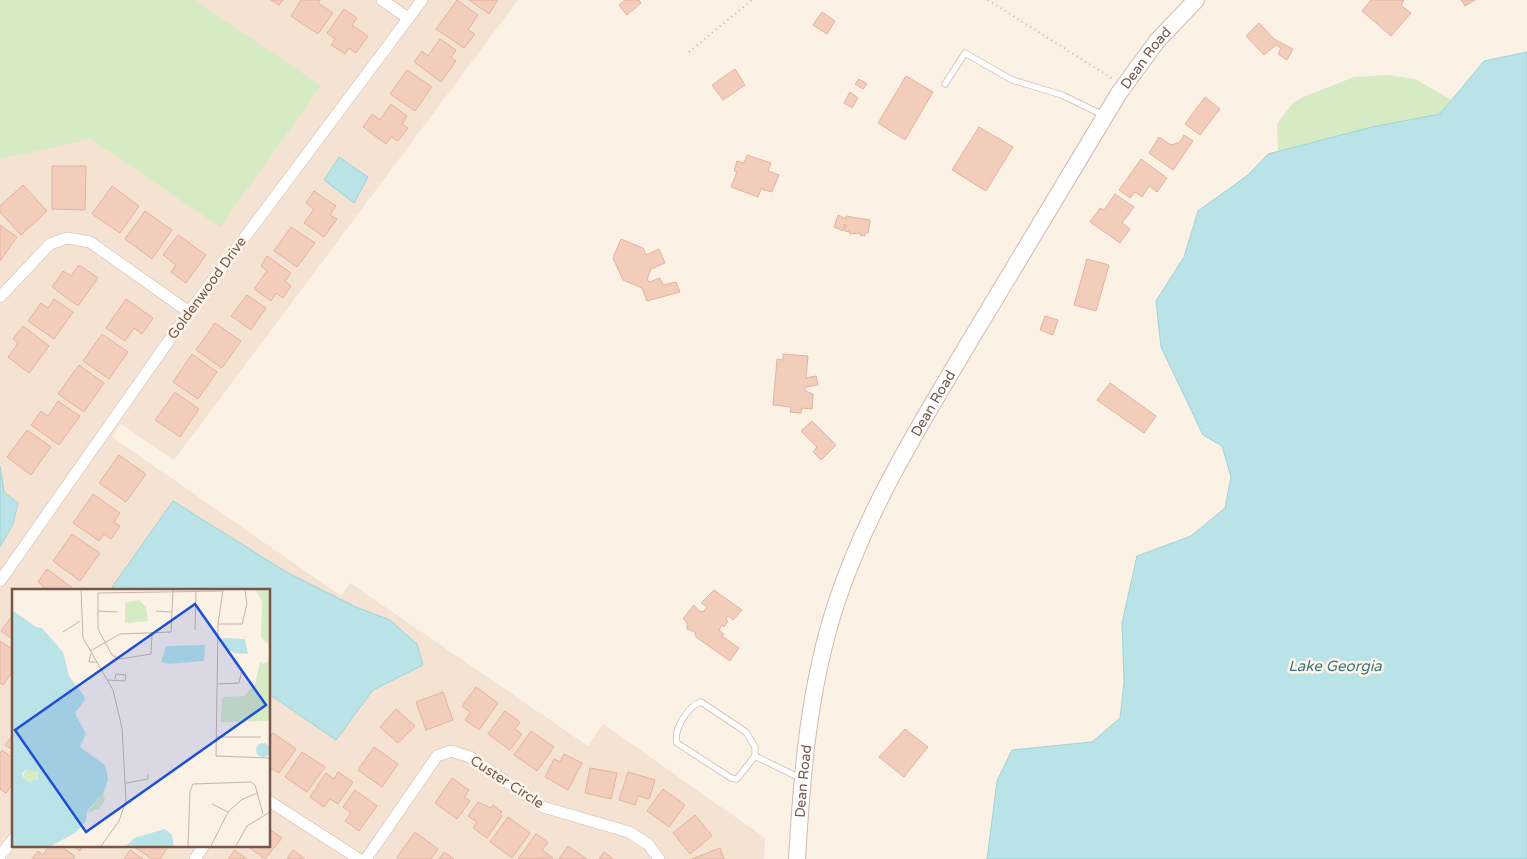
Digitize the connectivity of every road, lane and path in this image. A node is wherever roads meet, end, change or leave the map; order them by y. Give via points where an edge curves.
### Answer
1 (382, 0) edge
2 (422, 0) edge
3 (752, 0) edge
4 (988, 0) edge
5 (1196, 0) edge
6 (408, 18) junction
7 (689, 52) dead end
8 (945, 84) dead end
9 (1124, 86) junction
10 (1105, 116) junction
11 (0, 297) edge
12 (189, 312) junction
13 (0, 581) edge
14 (755, 756) junction
15 (802, 779) junction
16 (270, 802) edge
17 (12, 841) edge
18 (203, 846) edge
19 (0, 856) edge
20 (194, 859) edge
21 (359, 859) edge
22 (366, 859) edge
23 (659, 859) edge
24 (797, 859) edge

1 - 6 street
2 - 6 street, Goldenwood Drive
3 - 7 path
4 - 9 path
5 - 9 main road, Dean Road via 1157,41
6 - 12 street, Goldenwood Drive
8 - 10 lane via 964,53 1012,80 1062,95
9 - 10 main road, Dean Road
10 - 15 main road, Dean Road via 908,445 871,516 841,592 822,654 810,708
11 - 12 street via 50,244 68,238 90,242
12 - 13 street, Goldenwood Drive
14 - 14 lane via 755,747 746,732 705,703 695,704 677,728 677,743 731,778 737,779
14 - 15 lane
15 - 24 main road, Dean Road
16 - 21 street
17 - 19 street
18 - 20 street
22 - 23 street, Custer Circle via 437,756 451,751 470,757 543,807 629,832 648,844

